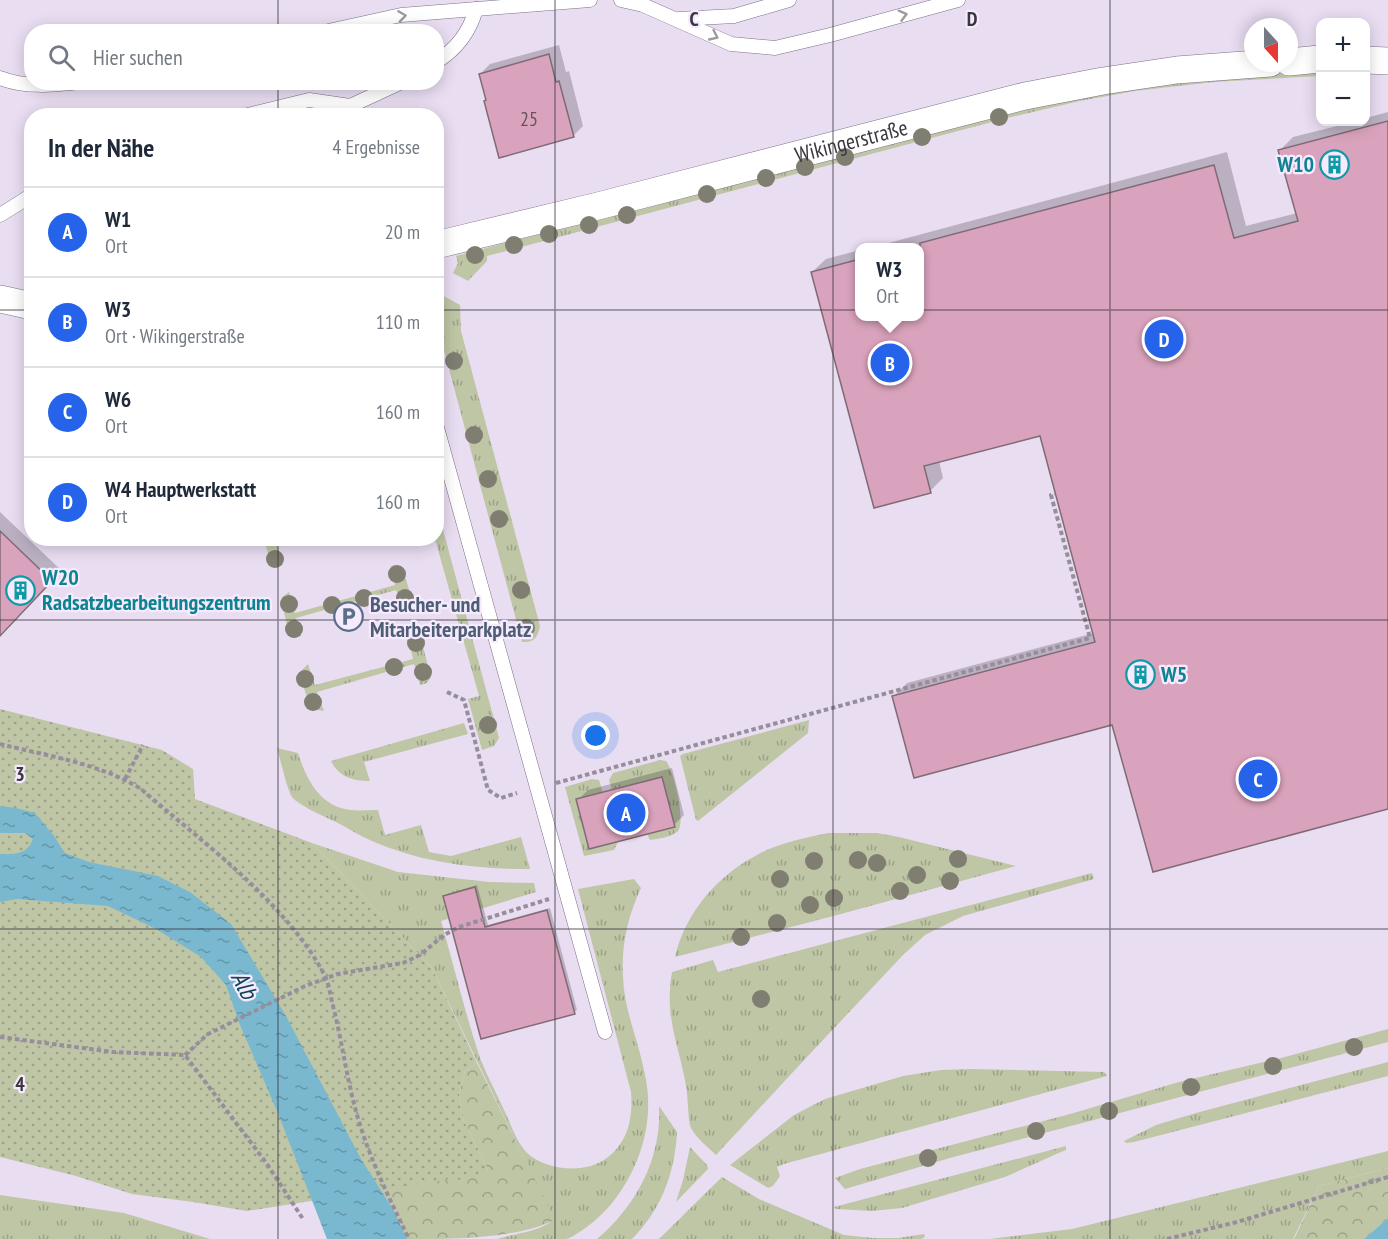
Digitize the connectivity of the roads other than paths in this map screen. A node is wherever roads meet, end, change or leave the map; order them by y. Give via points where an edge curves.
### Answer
1 (590, 0) edge
2 (621, 0) edge
3 (789, 0) edge
4 (958, 0) edge
5 (477, 9) junction
6 (677, 20) junction
7 (360, 24) edge
8 (444, 55) edge
9 (1316, 59) edge
10 (1370, 60) edge
11 (1298, 61) edge
12 (1388, 61) edge
13 (1244, 65) edge
14 (0, 78) edge
15 (24, 84) edge
16 (385, 90) edge
17 (350, 106) junction
18 (276, 108) edge
19 (347, 108) edge
20 (24, 200) edge
21 (0, 214) edge
22 (444, 243) edge
23 (0, 298) edge
24 (24, 304) edge
25 (444, 453) edge
26 (605, 1032) dead end

1 - 5 lane
2 - 6 lane
3 - 6 lane via 734,16
6 -> 4 lane via 731,44 775,48
7 -> 5 lane via 401,15
5 - 8 lane via 460,42
9 - 11 street
10 - 12 street
13 - 22 street, Wikingerstraße via 1177,70 1025,96
14 - 15 lane
16 - 17 lane
17 - 18 lane via 309,100
17 - 19 lane
20 - 21 lane
23 - 24 street
25 - 26 lane

